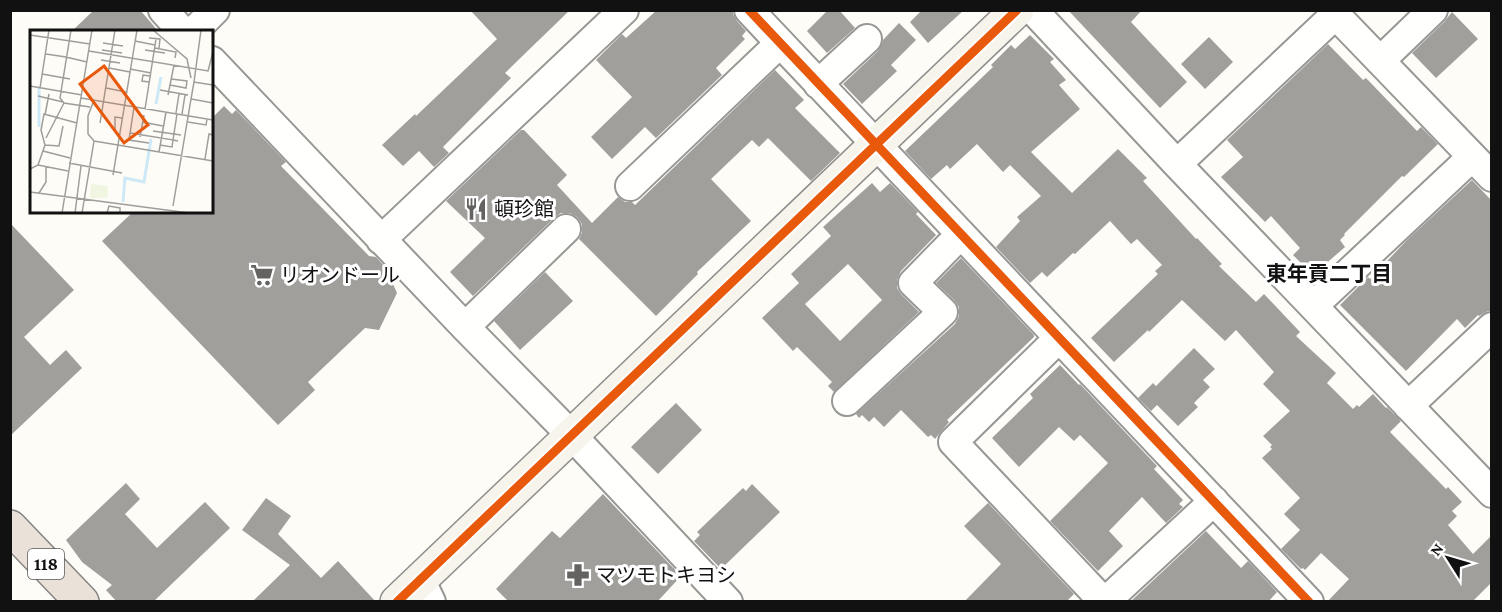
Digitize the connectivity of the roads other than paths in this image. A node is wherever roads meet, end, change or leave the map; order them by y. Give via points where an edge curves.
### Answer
1 (163, 10) edge
2 (215, 10) edge
3 (624, 10) edge
4 (749, 10) edge
5 (1017, 10) edge
6 (1033, 10) edge
7 (1433, 10) edge
8 (1333, 13) edge
9 (181, 30) edge
10 (195, 30) edge
11 (867, 39) dead end
12 (780, 43) junction
13 (1380, 61) junction
14 (213, 62) edge
15 (818, 84) junction
16 (877, 144) junction
17 (1472, 157) junction
18 (1177, 164) junction
19 (1491, 177) edge
20 (630, 186) dead end
21 (566, 229) dead end
22 (961, 234) junction
23 (381, 240) junction
24 (1312, 306) junction
25 (465, 327) junction
26 (1491, 327) edge
27 (1059, 338) junction
28 (847, 401) dead end
29 (1408, 406) junction
30 (572, 435) junction
31 (1491, 493) edge
32 (1214, 501) junction
33 (10, 527) edge
34 (416, 594) edge
35 (82, 602) edge
36 (728, 602) edge
37 (1105, 602) edge
38 (1309, 602) edge

1 - 9 street
2 - 10 street
3 - 23 street
4 - 12 street
5 - 16 street
6 - 18 street
7 - 13 street
8 - 13 street
8 - 18 street
11 - 15 street
12 - 15 street
12 - 20 street
13 - 17 street
14 - 23 street
15 - 16 street
16 - 22 street
16 - 30 street
17 - 19 street
17 - 24 street
18 - 24 street
21 - 25 street
22 - 27 street
22 - 28 street via 913,283 943,312
23 - 25 street
24 - 29 street
25 - 30 street
26 - 29 street
27 - 32 street
27 - 37 street via 953,442
29 - 31 street
30 - 34 street
30 - 36 street
32 - 37 street
32 - 38 street
33 - 35 highway, 118

